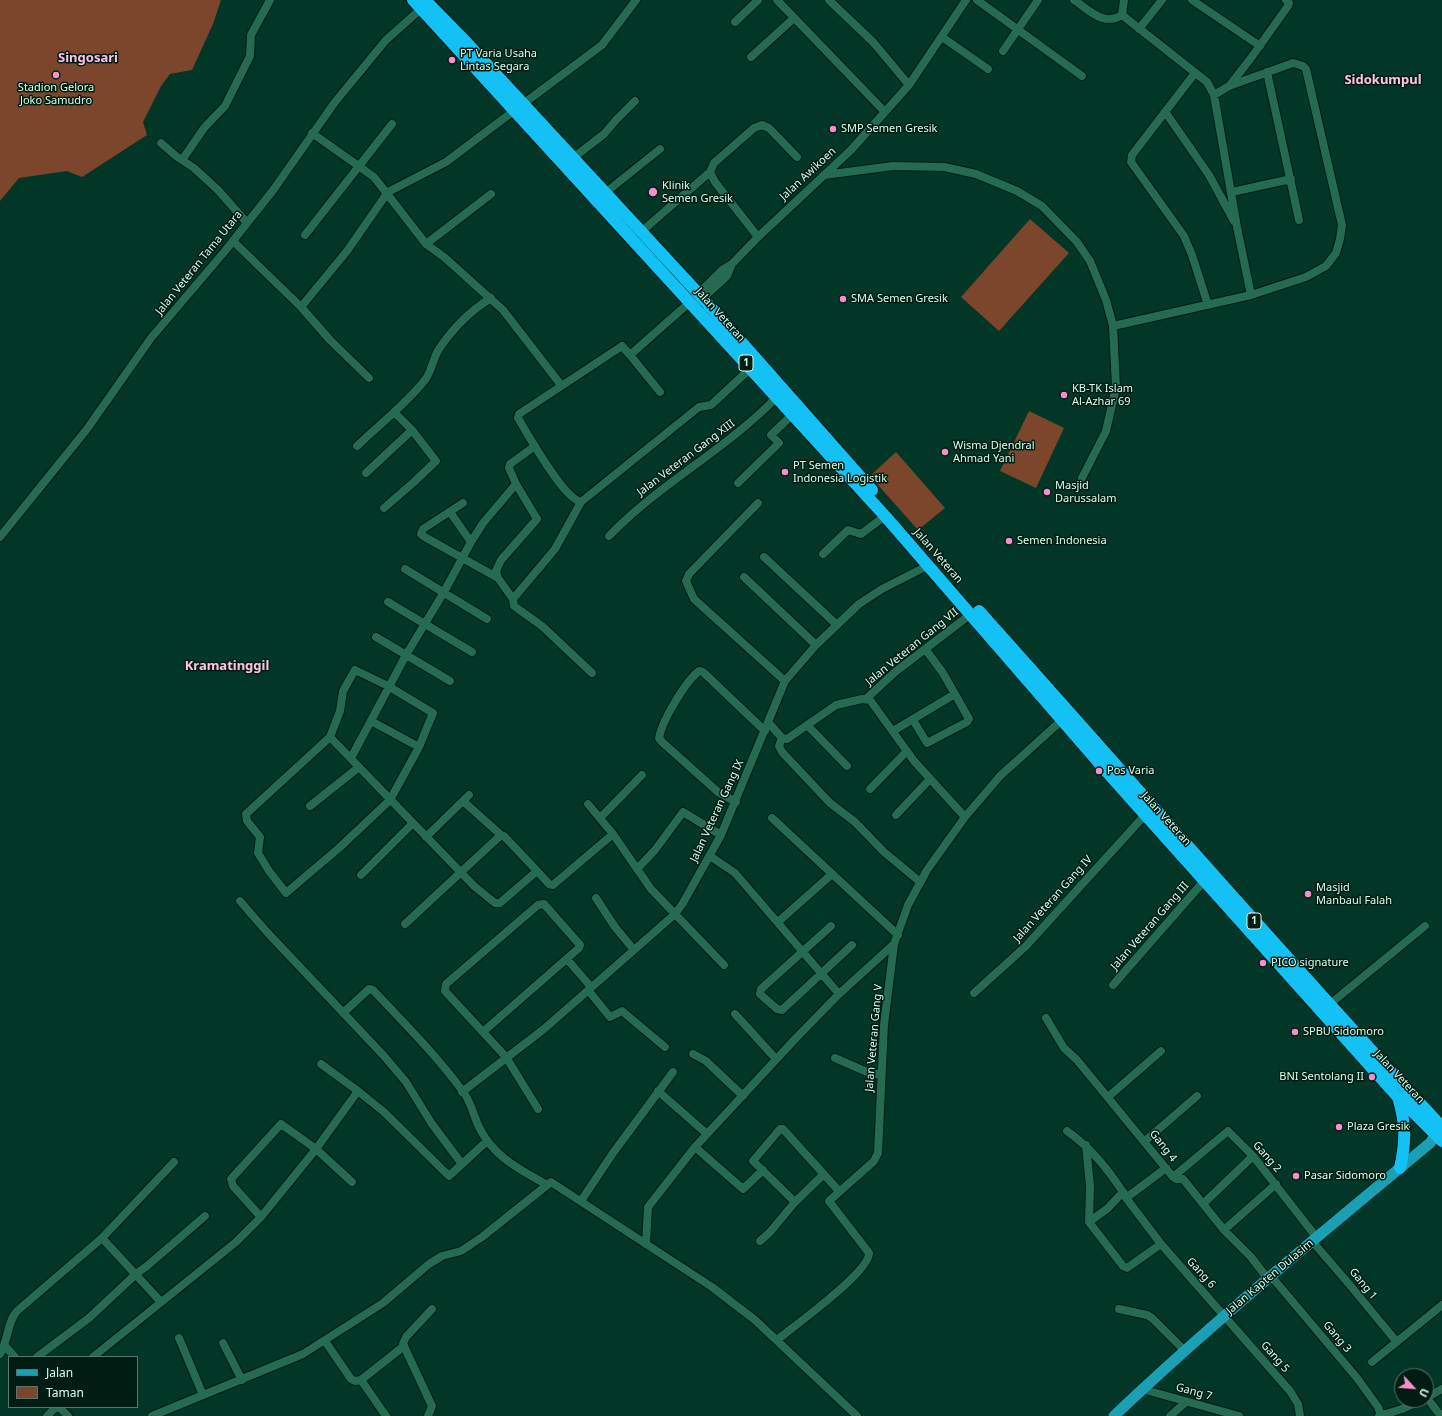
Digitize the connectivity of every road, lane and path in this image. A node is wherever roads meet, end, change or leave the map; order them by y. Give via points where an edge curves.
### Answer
1 (270, 0) edge
2 (636, 0) edge
3 (758, 0) edge
4 (777, 0) edge
5 (829, 0) edge
6 (966, 0) edge
7 (977, 0) edge
8 (1038, 0) edge
9 (1074, 0) edge
10 (1162, 0) edge
11 (1192, 0) edge
12 (1286, 0) edge
13 (1126, 2) edge
14 (420, 3) edge
15 (1122, 15) junction
16 (794, 18) junction
17 (734, 22) dead end
18 (1139, 29) junction
19 (1018, 30) junction
20 (942, 37) junction
21 (1260, 46) junction
22 (1003, 51) dead end
23 (751, 56) dead end
24 (988, 69) dead end
25 (1267, 72) junction
26 (1195, 73) junction
27 (1082, 76) dead end
28 (909, 84) junction
29 (1229, 86) junction
30 (1214, 95) junction
31 (636, 101) dead end
32 (519, 107) junction
33 (885, 112) junction
34 (1166, 114) junction
35 (392, 124) dead end
36 (312, 133) junction
37 (161, 143) dead end
38 (660, 149) dead end
39 (797, 157) dead end
40 (573, 158) junction
41 (182, 160) junction
42 (359, 166) junction
43 (710, 172) junction
44 (824, 175) junction
45 (1291, 178) junction
46 (388, 192) junction
47 (1232, 192) junction
48 (604, 193) junction
49 (492, 194) dead end
50 (1300, 220) dead end
51 (247, 223) junction
52 (1237, 227) junction
53 (641, 232) junction
54 (305, 235) dead end
55 (758, 237) junction
56 (233, 241) junction
57 (426, 244) junction
58 (1251, 295) junction
59 (491, 298) junction
60 (696, 300) junction
61 (1208, 305) junction
62 (301, 307) junction
63 (1113, 326) junction
64 (630, 354) junction
65 (751, 368) junction
66 (369, 378) dead end
67 (561, 385) junction
68 (660, 392) dead end
69 (776, 398) junction
70 (394, 412) junction
71 (792, 415) junction
72 (412, 430) junction
73 (357, 446) dead end
74 (534, 446) junction
75 (366, 473) dead end
76 (1082, 478) dead end
77 (738, 482) dead end
78 (516, 484) junction
79 (581, 502) junction
80 (463, 503) dead end
81 (758, 503) dead end
82 (384, 508) dead end
83 (450, 512) junction
84 (885, 516) junction
85 (610, 536) dead end
86 (0, 537) edge
87 (471, 542) junction
88 (823, 554) dead end
89 (462, 557) junction
90 (764, 557) dead end
91 (929, 565) junction
92 (405, 569) dead end
93 (744, 577) dead end
94 (498, 578) junction
95 (444, 592) junction
96 (513, 599) junction
97 (388, 602) dead end
98 (971, 614) junction
99 (487, 619) dead end
100 (426, 624) junction
101 (836, 624) junction
102 (376, 637) dead end
103 (816, 645) junction
104 (926, 650) junction
105 (472, 652) dead end
106 (406, 655) junction
107 (592, 673) dead end
108 (785, 681) junction
109 (450, 682) dead end
110 (388, 686) junction
111 (955, 694) junction
112 (866, 698) junction
113 (913, 720) junction
114 (1062, 720) junction
115 (371, 721) junction
116 (768, 722) junction
117 (807, 725) junction
118 (765, 731) junction
119 (893, 732) junction
120 (1080, 732) junction
121 (330, 737) junction
122 (782, 738) junction
123 (418, 747) junction
124 (907, 751) junction
125 (351, 758) junction
126 (847, 766) dead end
127 (359, 767) junction
128 (1111, 768) junction
129 (642, 775) dead end
130 (930, 779) junction
131 (870, 789) dead end
132 (390, 800) junction
133 (736, 802) junction
134 (588, 804) dead end
135 (310, 806) dead end
136 (896, 815) dead end
137 (1145, 815) junction
138 (965, 816) junction
139 (600, 818) junction
140 (772, 818) dead end
141 (413, 823) junction
142 (613, 834) junction
143 (501, 835) junction
144 (721, 835) junction
145 (426, 837) junction
146 (710, 856) junction
147 (637, 869) junction
148 (537, 871) junction
149 (460, 872) junction
150 (832, 874) junction
151 (361, 875) dead end
152 (1204, 880) junction
153 (919, 881) junction
154 (596, 898) dead end
155 (240, 901) dead end
156 (675, 914) junction
157 (778, 922) junction
158 (405, 924) dead end
159 (831, 926) dead end
160 (1425, 926) dead end
161 (898, 935) junction
162 (894, 944) junction
163 (852, 945) dead end
164 (634, 950) junction
165 (803, 952) junction
166 (567, 959) junction
167 (724, 965) dead end
168 (821, 973) junction
169 (1113, 985) dead end
170 (589, 989) junction
171 (974, 993) dead end
172 (839, 994) junction
173 (1330, 1004) junction
174 (343, 1013) junction
175 (735, 1014) dead end
176 (1046, 1018) dead end
177 (484, 1031) junction
178 (665, 1047) dead end
179 (1161, 1051) dead end
180 (693, 1054) dead end
181 (506, 1057) junction
182 (835, 1058) dead end
183 (776, 1059) junction
184 (321, 1064) dead end
185 (673, 1072) dead end
186 (881, 1075) junction
187 (358, 1091) junction
188 (658, 1091) junction
189 (462, 1092) junction
190 (743, 1096) junction
191 (1197, 1096) dead end
192 (1397, 1096) junction
193 (1108, 1097) junction
194 (538, 1109) dead end
195 (1067, 1131) dead end
196 (707, 1134) junction
197 (1439, 1136) edge
198 (487, 1141) junction
199 (1145, 1141) junction
200 (1086, 1145) junction
201 (695, 1147) junction
202 (316, 1150) junction
203 (1253, 1156) junction
204 (174, 1162) dead end
205 (462, 1164) junction
206 (1166, 1168) junction
207 (1400, 1168) junction
208 (763, 1170) junction
209 (824, 1174) junction
210 (1173, 1177) junction
211 (352, 1182) dead end
212 (1276, 1184) junction
213 (547, 1185) junction
214 (839, 1191) junction
215 (1124, 1195) junction
216 (581, 1202) junction
217 (795, 1202) junction
218 (1203, 1204) junction
219 (205, 1216) dead end
220 (261, 1217) junction
221 (1089, 1222) junction
222 (1224, 1230) junction
223 (102, 1238) junction
224 (1315, 1240) junction
225 (760, 1241) dead end
226 (646, 1244) junction
227 (1161, 1244) junction
228 (136, 1274) junction
229 (1270, 1277) junction
230 (161, 1302) junction
231 (1442, 1305) edge
232 (432, 1309) dead end
233 (1119, 1309) dead end
234 (1225, 1316) junction
235 (179, 1338) dead end
236 (777, 1340) junction
237 (325, 1341) junction
238 (1396, 1341) junction
239 (223, 1343) dead end
240 (5, 1346) junction
241 (404, 1346) junction
242 (1185, 1351) junction
243 (0, 1354) edge
244 (14, 1356) edge
245 (39, 1356) edge
246 (94, 1356) edge
247 (1372, 1362) dead end
248 (242, 1380) junction
249 (361, 1380) junction
250 (1142, 1389) junction
251 (204, 1395) junction
252 (1186, 1402) junction
253 (56, 1408) edge
254 (58, 1408) edge
255 (1404, 1408) edge
256 (1433, 1408) edge
257 (47, 1416) edge
258 (68, 1416) edge
259 (152, 1416) edge
260 (386, 1416) edge
261 (428, 1416) edge
262 (857, 1416) edge
263 (1114, 1416) edge
264 (1170, 1416) edge
265 (1239, 1416) edge
266 (1300, 1416) edge
267 (1380, 1416) edge
268 (1440, 1416) edge

1 - 41 street via 251,35 250,56 224,106 204,128
2 - 32 street via 602,45
3 - 17 street
4 - 16 street
5 - 28 street via 874,42
6 - 20 street, Jalan Awikoen
7 - 19 street
8 - 19 street
9 - 15 street via 1102,19 1112,20
10 - 18 street
11 - 21 street
12 - 21 street via 1289,4
13 - 15 street
14 - 32 highway, Jalan Veteran / 1
14 - 36 street, Jalan Veteran Tama Utara via 386,40
15 - 18 street
16 - 23 street
16 - 33 street
18 - 26 street
19 - 22 street
19 - 27 street
20 - 24 street
20 - 28 street, Jalan Awikoen
21 - 29 street
25 - 29 street
25 - 45 street
25 - 58 street via 1293,63 1303,66 1306,70 1342,225 1336,253 1326,266 1306,277
26 - 30 street via 1207,82
26 - 34 street
28 - 33 street, Jalan Awikoen
29 - 30 street
30 - 47 street
31 - 40 street via 604,134
32 - 40 highway, Jalan Veteran / 1
32 - 46 street via 446,162
32 - 60 highway, Jalan Veteran / 1
33 - 44 street, Jalan Awikoen via 851,150
34 - 52 street via 1209,176
34 - 61 street via 1132,155 1131,162 1184,236
35 - 42 street
36 - 42 street
36 - 51 street, Jalan Veteran Tama Utara via 283,178
37 - 41 street
38 - 48 street
39 - 43 street via 769,128 762,125 754,128 714,163
40 - 48 highway, Jalan Veteran / 1
41 - 51 street via 218,190
42 - 46 street
42 - 54 street
43 - 53 street
43 - 55 street
44 - 55 street, Jalan Awikoen
44 - 63 street via 892,166 944,167 976,174 1017,191 1042,206 1077,242 1090,261 1106,300
45 - 47 street
45 - 50 street
46 - 57 street via 400,212
46 - 62 street via 347,251
47 - 52 street
48 - 53 highway, Jalan Veteran / 1
49 - 57 street
51 - 56 street, Jalan Veteran Tama Utara
52 - 58 street
53 - 60 highway, Jalan Veteran / 1
55 - 60 street, Jalan Awikoen via 732,264 722,270
56 - 62 street
56 - 86 street, Jalan Veteran Tama Utara via 151,338 87,430
57 - 59 street
58 - 61 street
59 - 67 street
59 - 70 street via 474,309 460,323 438,350 427,377 412,396
60 - 64 street, Jalan Awikoen
60 - 65 highway, Jalan Veteran / 1
60 - 120 highway, Jalan Veteran / 1 via 947,576
61 - 63 street
62 - 66 street
63 - 76 street via 1116,387 1106,431
64 - 67 street via 622,346
64 - 68 street
65 - 69 highway, Jalan Veteran / 1
65 - 79 street via 711,405 698,407
67 - 74 street via 519,414 518,418
69 - 71 highway, Jalan Veteran / 1
69 - 85 street, Jalan Veteran Gang XIII via 735,436 639,507
70 - 72 street
70 - 73 street
71 - 77 street via 771,435 779,443
71 - 84 highway, Jalan Veteran / 1
72 - 75 street
72 - 82 street via 436,461
74 - 78 street via 509,466
74 - 79 street via 561,487
78 - 87 street via 483,523
78 - 94 street via 537,519 501,560 496,571
79 - 96 street via 555,549
80 - 83 street
81 - 108 street via 689,574 686,582 694,599
83 - 87 street
83 - 89 street via 424,529 421,534
84 - 88 street via 861,534 848,530
84 - 91 highway, Jalan Veteran / 1
87 - 89 street
89 - 94 street
89 - 95 street
90 - 101 street
91 - 98 highway, Jalan Veteran / 1
91 - 101 street, Jalan Veteran Gang IX via 869,597
92 - 95 street
93 - 103 street
94 - 96 street
95 - 99 street
95 - 100 street
96 - 107 street via 514,606 542,626
97 - 100 street
98 - 104 street, Jalan Veteran Gang VII
98 - 114 highway, Jalan Veteran / 1
100 - 105 street
100 - 106 street
101 - 103 street, Jalan Veteran Gang IX
102 - 106 street
103 - 108 street, Jalan Veteran Gang IX
104 - 111 street
104 - 112 street, Jalan Veteran Gang VII via 895,672
106 - 109 street
106 - 110 street
108 - 116 street, Jalan Veteran Gang IX
110 - 115 street
110 - 121 street via 355,670 343,691 340,711
110 - 123 street via 433,713
111 - 113 street
111 - 113 street via 968,715 967,722 927,743
112 - 117 street via 836,705
112 - 119 street via 874,704
113 - 119 street
114 - 120 highway, Jalan Veteran / 1
114 - 138 street, Jalan Veteran Gang V via 1000,776
115 - 123 street
115 - 125 street
116 - 118 street, Jalan Veteran Gang IX
116 - 122 street
117 - 122 street via 790,738
117 - 126 street
118 - 133 street, Jalan Veteran Gang IX
118 - 133 street via 699,671 670,711 660,732 659,738 662,742 718,792
119 - 124 street
120 - 128 highway, Jalan Veteran / 1
121 - 125 street
121 - 132 street via 246,814 247,821 260,837 258,853 284,891 289,892
122 - 153 street via 782,752 830,803 855,822 884,852
123 - 132 street
124 - 130 street
124 - 131 street
125 - 127 street
127 - 132 street
127 - 135 street
128 - 137 highway, Jalan Veteran / 1
128 - 173 highway, Jalan Veteran / 1
129 - 139 street
130 - 136 street
130 - 138 street
132 - 141 street
133 - 144 street, Jalan Veteran Gang IX
134 - 139 street
137 - 152 highway, Jalan Veteran / 1
137 - 171 street, Jalan Veteran Gang IV via 1026,946
138 - 153 street, Jalan Veteran Gang V
139 - 142 street
140 - 150 street
141 - 145 street
141 - 151 street
142 - 147 street
142 - 148 street via 553,885
143 - 145 street via 466,798
143 - 148 street
143 - 149 street
144 - 146 street, Jalan Veteran Gang IX
144 - 147 street via 683,812 655,850
145 - 149 street
146 - 156 street, Jalan Veteran Gang IX via 684,903
146 - 157 street via 735,873
147 - 156 street via 650,889
148 - 149 street via 498,904 485,896
149 - 158 street
150 - 157 street
150 - 161 street
152 - 169 street, Jalan Veteran Gang III
152 - 192 highway, Jalan Veteran / 1
153 - 161 street, Jalan Veteran Gang V
154 - 164 street
155 - 174 street
156 - 164 street, Jalan Veteran Gang IX
156 - 167 street
157 - 165 street
159 - 165 street
160 - 173 street
161 - 162 street, Jalan Veteran Gang V
162 - 172 street
162 - 186 street, Jalan Veteran Gang V
163 - 168 street
164 - 170 street, Jalan Veteran Gang IX
165 - 168 street
165 - 168 street via 761,989 760,994 777,1009 782,1010
166 - 170 street
166 - 177 street
166 - 177 street via 577,952 580,945 544,904 538,905 445,987 445,991
168 - 172 street
170 - 178 street via 610,1017 622,1011
170 - 181 street, Jalan Veteran Gang IX via 544,1029
172 - 183 street
173 - 197 highway, Jalan Veteran / 1
174 - 189 street via 369,990 373,990 411,1030
174 - 205 street via 406,1082 432,1124
175 - 183 street
176 - 193 street, Gang 4 via 1064,1048 1078,1060
177 - 181 street
179 - 193 street
180 - 190 street via 706,1061
181 - 189 street, Jalan Veteran Gang IX
181 - 194 street
182 - 186 street via 867,1072
183 - 190 street
184 - 187 street
185 - 188 street
186 - 214 street, Jalan Veteran Gang V via 878,1153 874,1161
187 - 202 street
187 - 205 street via 405,1132 447,1175 451,1176
188 - 196 street
188 - 216 street
189 - 198 street
190 - 196 street
191 - 199 street
192 - 197 highway, Jalan Veteran / 1
192 - 207 highway via 1404,1117 1405,1131
193 - 199 street, Gang 4
195 - 200 street, Gang 6
196 - 201 street
197 - 207 main road, Jalan Kapten Dulasim
198 - 205 street
198 - 213 street via 502,1158
199 - 206 street, Gang 4
200 - 215 street, Gang 6 via 1102,1162
200 - 221 street via 1090,1186
201 - 208 street via 743,1189
201 - 226 street via 648,1207
202 - 211 street
202 - 220 street
202 - 220 street via 281,1124 234,1175 231,1181 233,1186
203 - 210 street, Gang 2 via 1228,1131
203 - 212 street, Gang 2
203 - 218 street
204 - 223 street
206 - 210 street, Gang 4
206 - 215 street
207 - 224 main road, Jalan Kapten Dulasim
208 - 209 street via 753,1161 781,1129
208 - 217 street
209 - 214 street
209 - 217 street
210 - 218 street, Gang 4 via 1176,1180 1184,1178
212 - 222 street
212 - 224 street, Gang 2
213 - 216 street via 551,1182
213 - 237 street via 477,1240 461,1251 442,1256 429,1264 383,1303
214 - 236 street, Jalan Veteran Gang V via 829,1199 829,1203 869,1253 869,1258 852,1279
215 - 221 street
215 - 227 street, Gang 6
216 - 226 street
217 - 225 street
218 - 222 street, Gang 4
219 - 228 street
220 - 230 street via 200,1272
221 - 227 street via 1126,1268
222 - 229 street, Gang 4
223 - 228 street
223 - 240 street via 14,1314
224 - 229 main road, Jalan Kapten Dulasim
224 - 238 street, Gang 1
226 - 236 street via 712,1287
227 - 234 street, Gang 6
228 - 230 street
228 - 245 street via 90,1318
229 - 234 main road, Jalan Kapten Dulasim
229 - 267 street, Gang 3 via 1357,1378 1378,1407
230 - 246 street
231 - 238 street
232 - 241 street via 406,1337
233 - 242 street via 1147,1315
234 - 242 main road, Jalan Kapten Dulasim
234 - 266 street, Gang 5 via 1290,1391 1298,1404
235 - 251 street
236 - 262 street
237 - 248 street via 303,1354
237 - 249 street via 351,1379 355,1382
238 - 247 street
239 - 248 street
240 - 243 street
240 - 244 street
241 - 249 street
241 - 261 street via 432,1406
242 - 250 main road, Jalan Kapten Dulasim
248 - 251 street
249 - 260 street
250 - 252 street, Gang 7
250 - 263 main road, Jalan Kapten Dulasim
251 - 259 street
252 - 264 street
252 - 265 street, Gang 7
253 - 257 street
254 - 258 street
255 - 267 street
256 - 268 street

